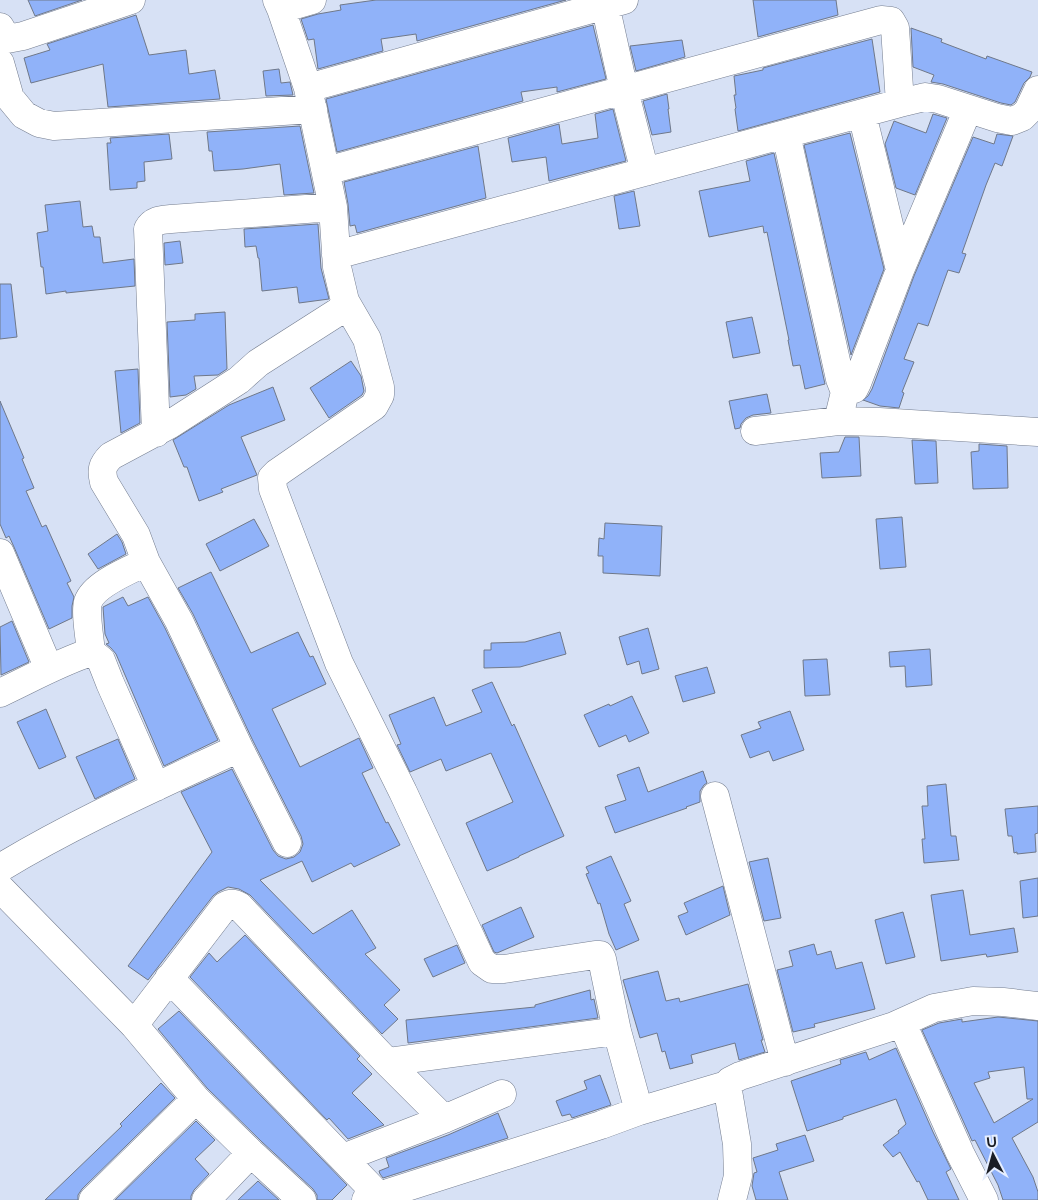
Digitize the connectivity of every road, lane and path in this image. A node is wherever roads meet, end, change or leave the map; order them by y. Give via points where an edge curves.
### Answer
1 (131, 0) edge
2 (312, 0) edge
3 (611, 2) edge
4 (279, 4) edge
5 (2, 43) edge
6 (624, 90) junction
7 (1038, 90) edge
8 (311, 98) junction
9 (900, 103) junction
10 (968, 109) junction
11 (862, 114) junction
12 (786, 134) junction
13 (326, 171) junction
14 (645, 172) junction
15 (333, 207) junction
16 (337, 261) junction
17 (900, 270) junction
18 (345, 301) junction
19 (845, 392) junction
20 (838, 421) junction
21 (755, 431) dead end
22 (1038, 432) edge
23 (156, 433) junction
24 (0, 553) edge
25 (146, 562) junction
26 (92, 652) junction
27 (50, 669) junction
28 (0, 694) edge
29 (239, 748) junction
30 (156, 787) junction
31 (716, 796) dead end
32 (287, 843) dead end
33 (0, 868) edge
34 (0, 888) edge
35 (170, 978) junction
36 (1038, 1006) edge
37 (902, 1023) junction
38 (134, 1025) junction
39 (617, 1031) junction
40 (387, 1062) junction
41 (785, 1062) junction
42 (727, 1085) junction
43 (502, 1094) dead end
44 (196, 1099) junction
45 (639, 1111) junction
46 (444, 1120) junction
47 (251, 1153) junction
48 (343, 1158) junction
49 (372, 1198) edge
50 (94, 1200) edge
51 (206, 1200) edge
52 (302, 1200) edge
53 (732, 1200) edge
54 (984, 1200) edge

1 - 5 street
2 - 4 street
3 - 6 street
3 - 8 street
4 - 8 street
5 - 8 street via 10,98 24,115 54,126
6 - 9 street via 881,20 890,21 895,28
6 - 13 street
6 - 14 street
7 - 10 street via 1028,111 1012,120
8 - 13 street
9 - 10 street via 925,97
9 - 11 street
10 - 17 street
11 - 12 street
11 - 17 street
12 - 14 street
12 - 19 street
13 - 15 street
14 - 16 street
15 - 16 street
15 - 23 street via 171,219 151,224 148,229
16 - 18 street
17 - 19 street via 854,389
18 - 23 street via 341,310
18 - 39 street via 367,339 380,395 374,406 277,472 272,478 273,490 339,663 482,962 492,969 504,969 600,955
19 - 20 street
20 - 21 street
20 - 22 street
23 - 25 street via 111,456 104,462 102,474 136,535
24 - 27 street
25 - 26 street via 104,584 88,601
25 - 29 street via 179,621
26 - 27 street
26 - 30 street via 101,660
27 - 28 street
29 - 30 street
29 - 32 street
30 - 33 street via 84,821
31 - 41 street
34 - 38 street
35 - 38 street
35 - 40 street via 225,906 236,904
35 - 48 street
36 - 37 street via 974,1001 934,1008
37 - 41 street
37 - 54 street
38 - 44 street
39 - 40 street
39 - 45 street
40 - 46 street
41 - 42 street via 740,1076
42 - 45 street
42 - 53 street via 737,1144 738,1176
43 - 46 street
44 - 47 street
44 - 50 street
45 - 49 street
46 - 48 street
47 - 51 street
47 - 52 street
48 - 49 street

